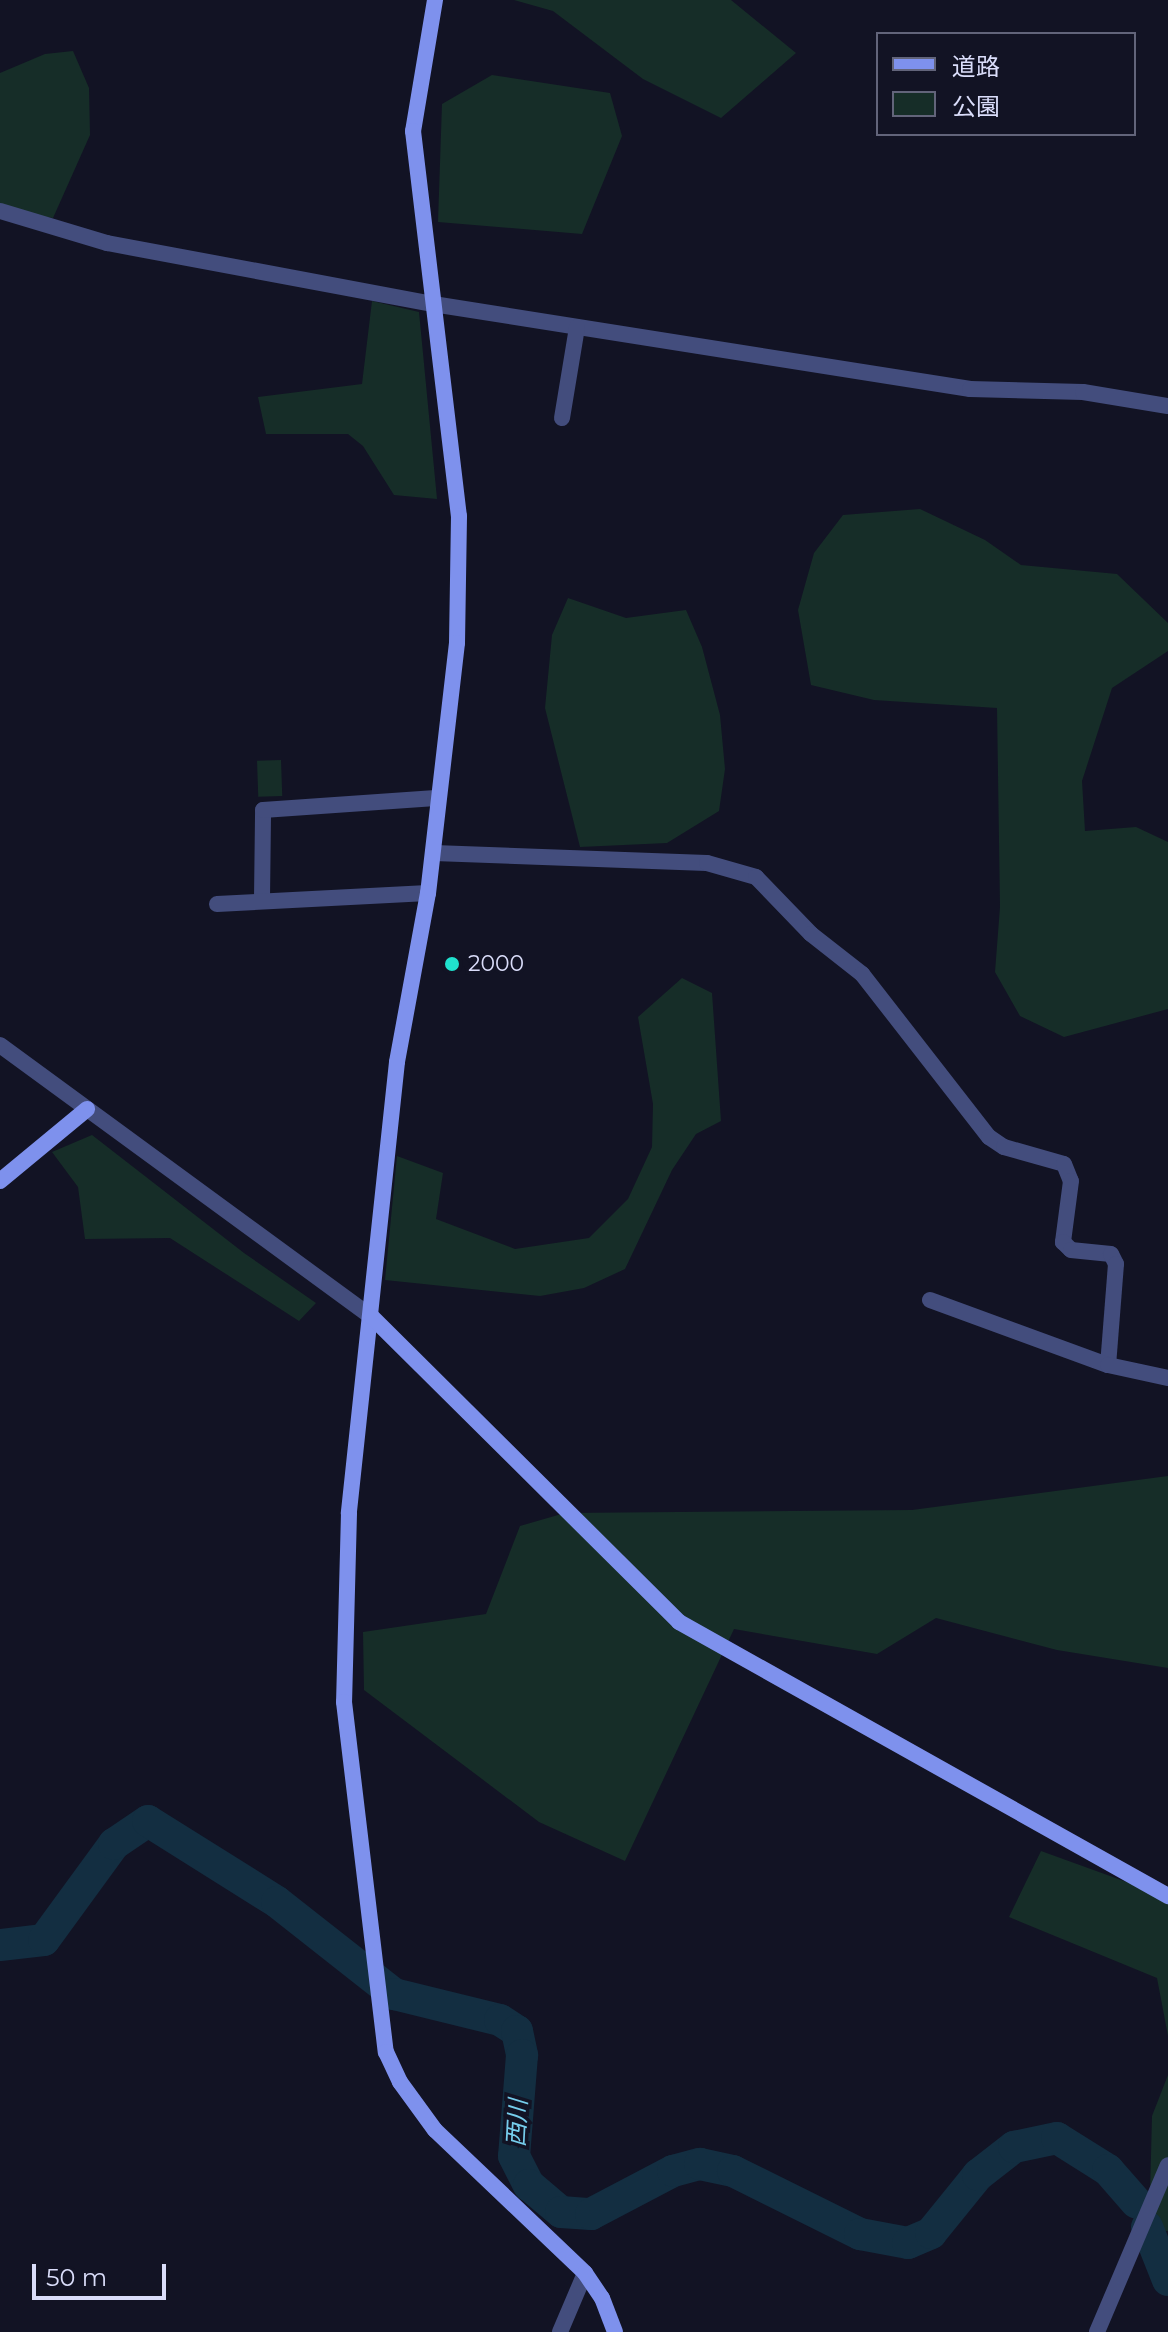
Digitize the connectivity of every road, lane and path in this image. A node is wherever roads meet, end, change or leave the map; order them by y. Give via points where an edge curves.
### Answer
1 (435, 0) edge
2 (0, 211) edge
3 (433, 304) junction
4 (577, 327) junction
5 (1168, 406) edge
6 (562, 418) dead end
7 (436, 798) junction
8 (434, 853) junction
9 (428, 893) junction
10 (262, 898) junction
11 (217, 904) dead end
12 (0, 1045) edge
13 (87, 1109) junction
14 (0, 1181) edge
15 (930, 1300) dead end
16 (372, 1317) junction
17 (1108, 1365) junction
18 (1168, 1378) edge
19 (1168, 1896) edge
20 (1168, 2165) edge
21 (585, 2273) junction
22 (560, 2332) edge
23 (615, 2332) edge
24 (1097, 2332) edge

1 - 3 street via 413,131
2 - 3 street via 107,243
3 - 4 street
3 - 7 street via 459,516 460,585
4 - 5 street via 970,389 1083,392
4 - 6 street
7 - 8 street
7 - 10 street via 263,810
8 - 9 street
8 - 17 street via 707,863 756,877 811,934 862,974 989,1137 1004,1147 1064,1164 1071,1181 1063,1242 1071,1250 1111,1254 1116,1264
9 - 10 street
9 - 16 street via 397,1062
10 - 11 street
12 - 13 street
13 - 14 street
13 - 16 street
15 - 17 street
16 - 19 street via 679,1622
16 - 21 street via 343,1605 344,1702 386,2052 400,2082 435,2130
17 - 18 street
20 - 24 street
21 - 22 street
21 - 23 street

